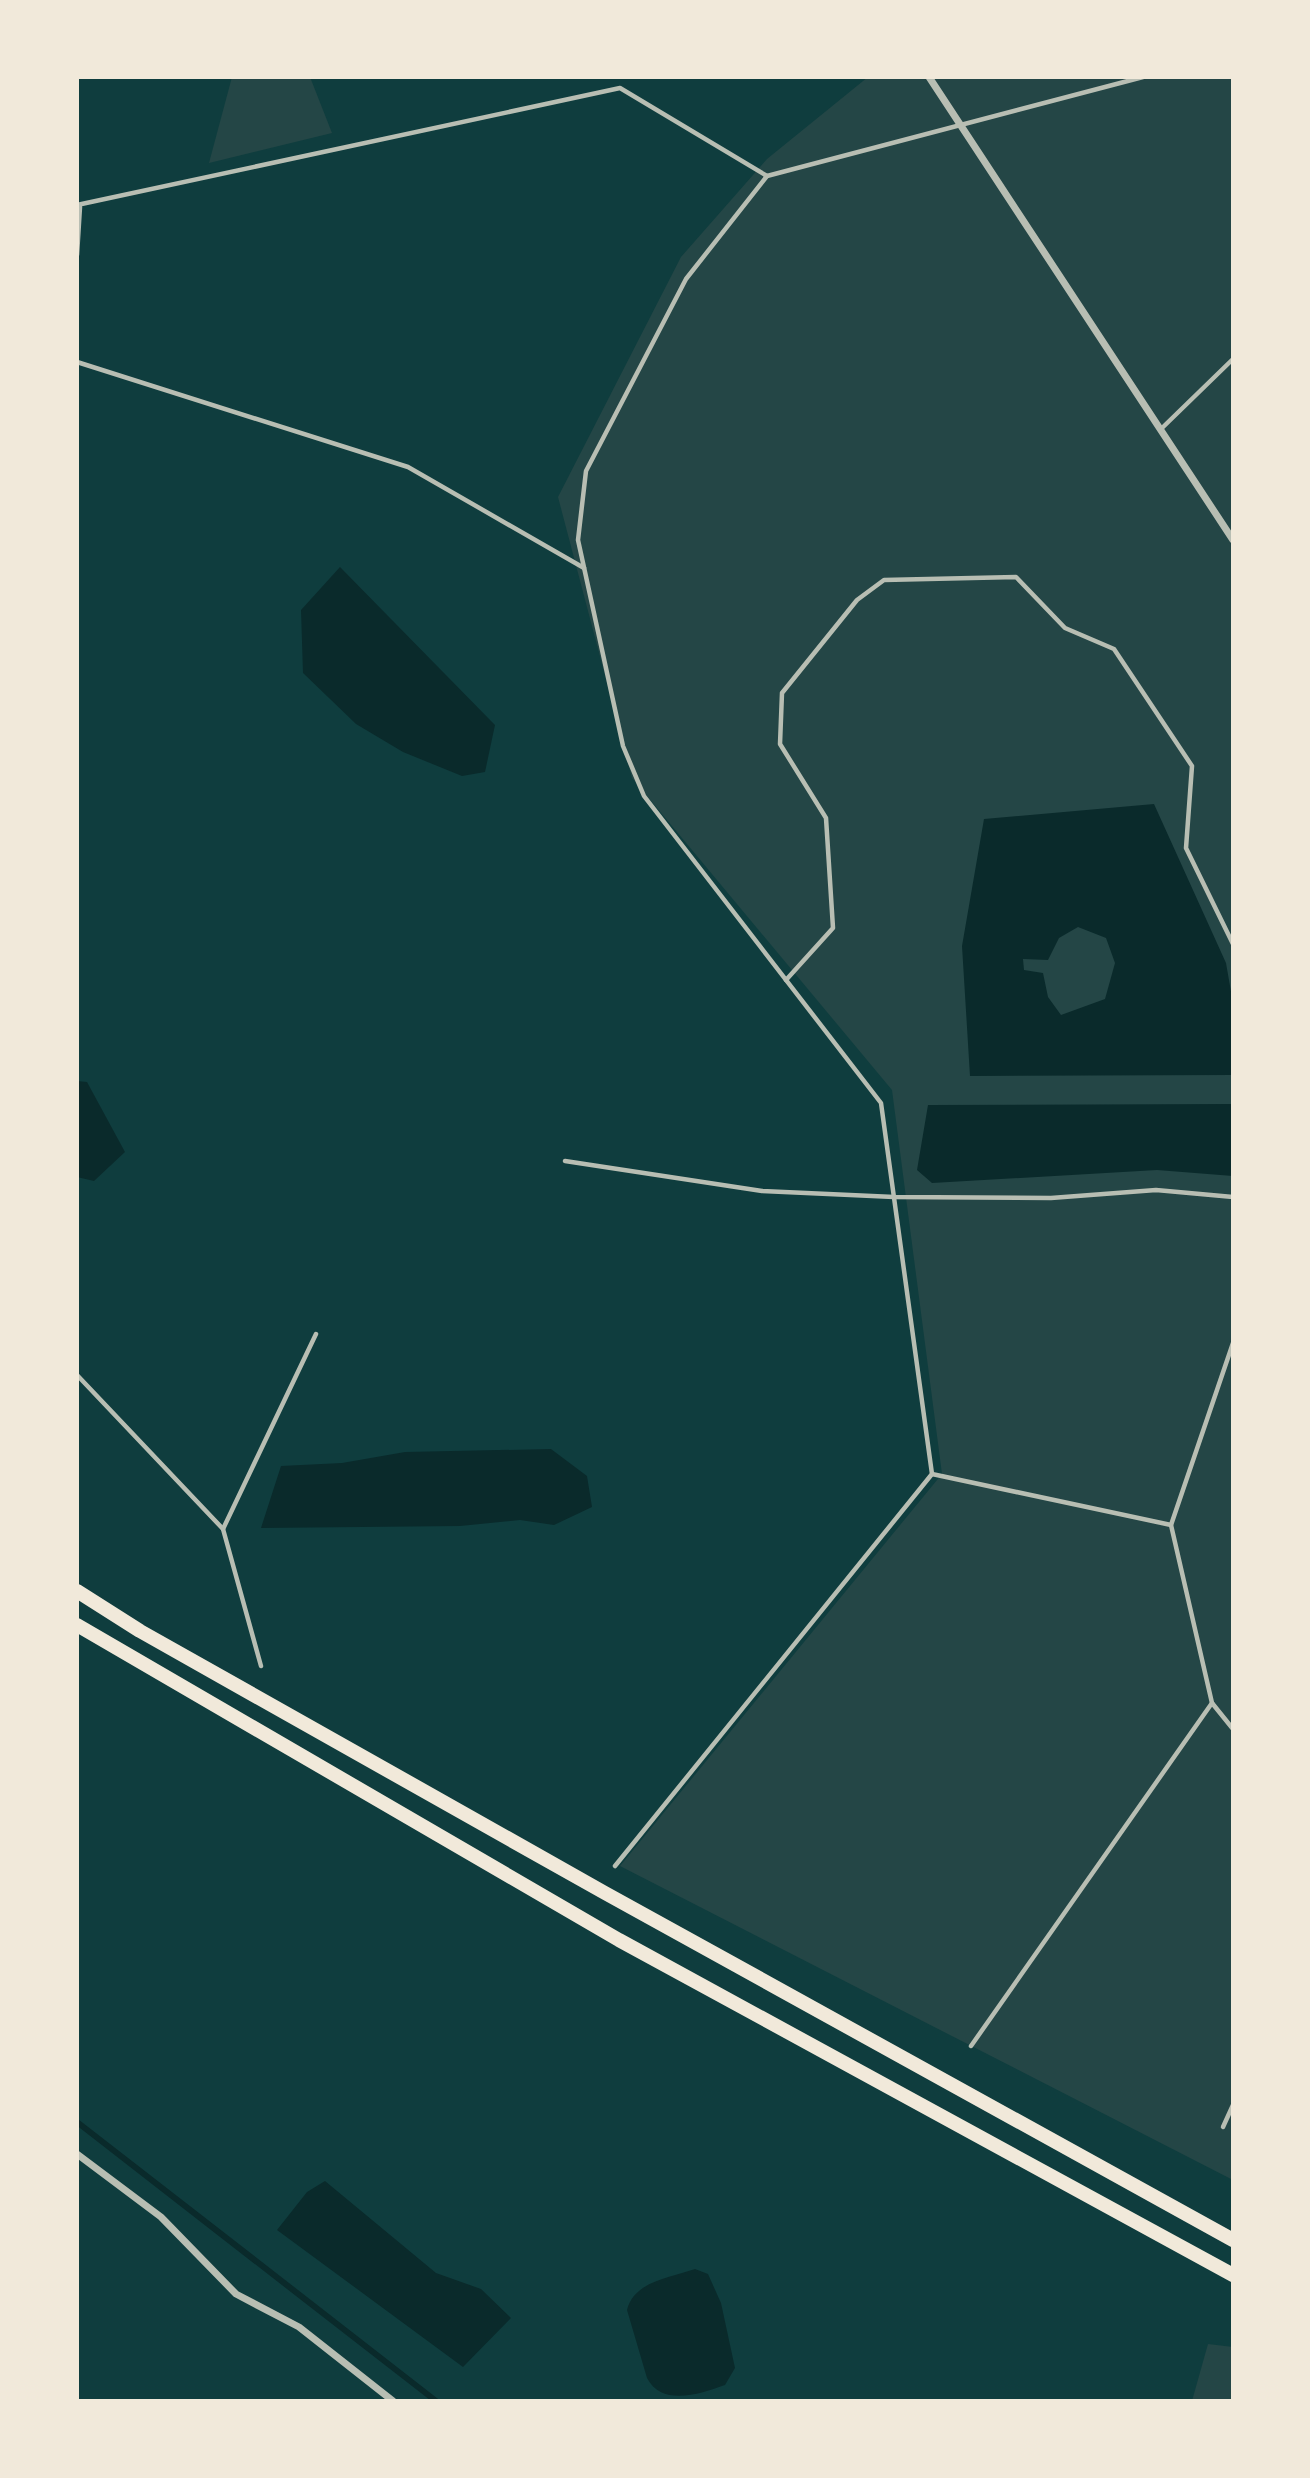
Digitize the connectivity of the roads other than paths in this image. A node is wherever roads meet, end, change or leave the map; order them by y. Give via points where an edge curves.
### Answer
1 (929, 77) edge
2 (1143, 77) edge
3 (960, 125) junction
4 (767, 176) junction
5 (78, 206) edge
6 (77, 256) edge
7 (1233, 359) edge
8 (77, 362) edge
9 (1160, 429) junction
10 (1233, 540) edge
11 (584, 568) junction
12 (1233, 944) edge
13 (786, 980) junction
14 (565, 1161) dead end
15 (894, 1197) junction
16 (1233, 1197) edge
17 (316, 1334) dead end
18 (1233, 1343) edge
19 (77, 1375) edge
20 (932, 1474) junction
21 (1171, 1525) junction
22 (223, 1529) junction
23 (77, 1591) edge
24 (77, 1625) edge
25 (261, 1666) dead end
26 (1212, 1703) junction
27 (1233, 1729) edge
28 (615, 1866) dead end
29 (971, 2046) dead end
30 (1233, 2105) edge
31 (1223, 2127) dead end
32 (77, 2154) edge
33 (1232, 2239) edge
34 (1202, 2260) junction
35 (1233, 2275) edge
36 (1233, 2283) edge
37 (393, 2401) edge

1 - 3 street
2 - 3 lane
3 - 4 lane
3 - 9 street
4 - 5 lane via 620,88
4 - 11 lane via 686,279 586,471 578,540
5 - 6 lane
7 - 9 lane
8 - 11 lane via 408,467
9 - 10 street
11 - 13 lane via 622,746 644,796
12 - 13 lane via 1186,848 1192,766 1114,649 1065,628 1016,577 884,580 857,600 782,693 780,744 826,818 833,928
13 - 15 lane via 881,1102
14 - 15 lane via 762,1191
15 - 16 lane via 1051,1199 1156,1190
15 - 20 lane
17 - 22 lane
18 - 21 lane
19 - 22 lane
20 - 21 lane
20 - 28 lane
21 - 26 lane
22 - 25 lane
23 - 33 highway via 593,1887
24 - 34 highway via 619,1940
26 - 27 lane
26 - 29 lane
30 - 31 lane
32 - 37 street via 161,2217 236,2294 299,2327
34 - 35 highway
34 - 36 highway

